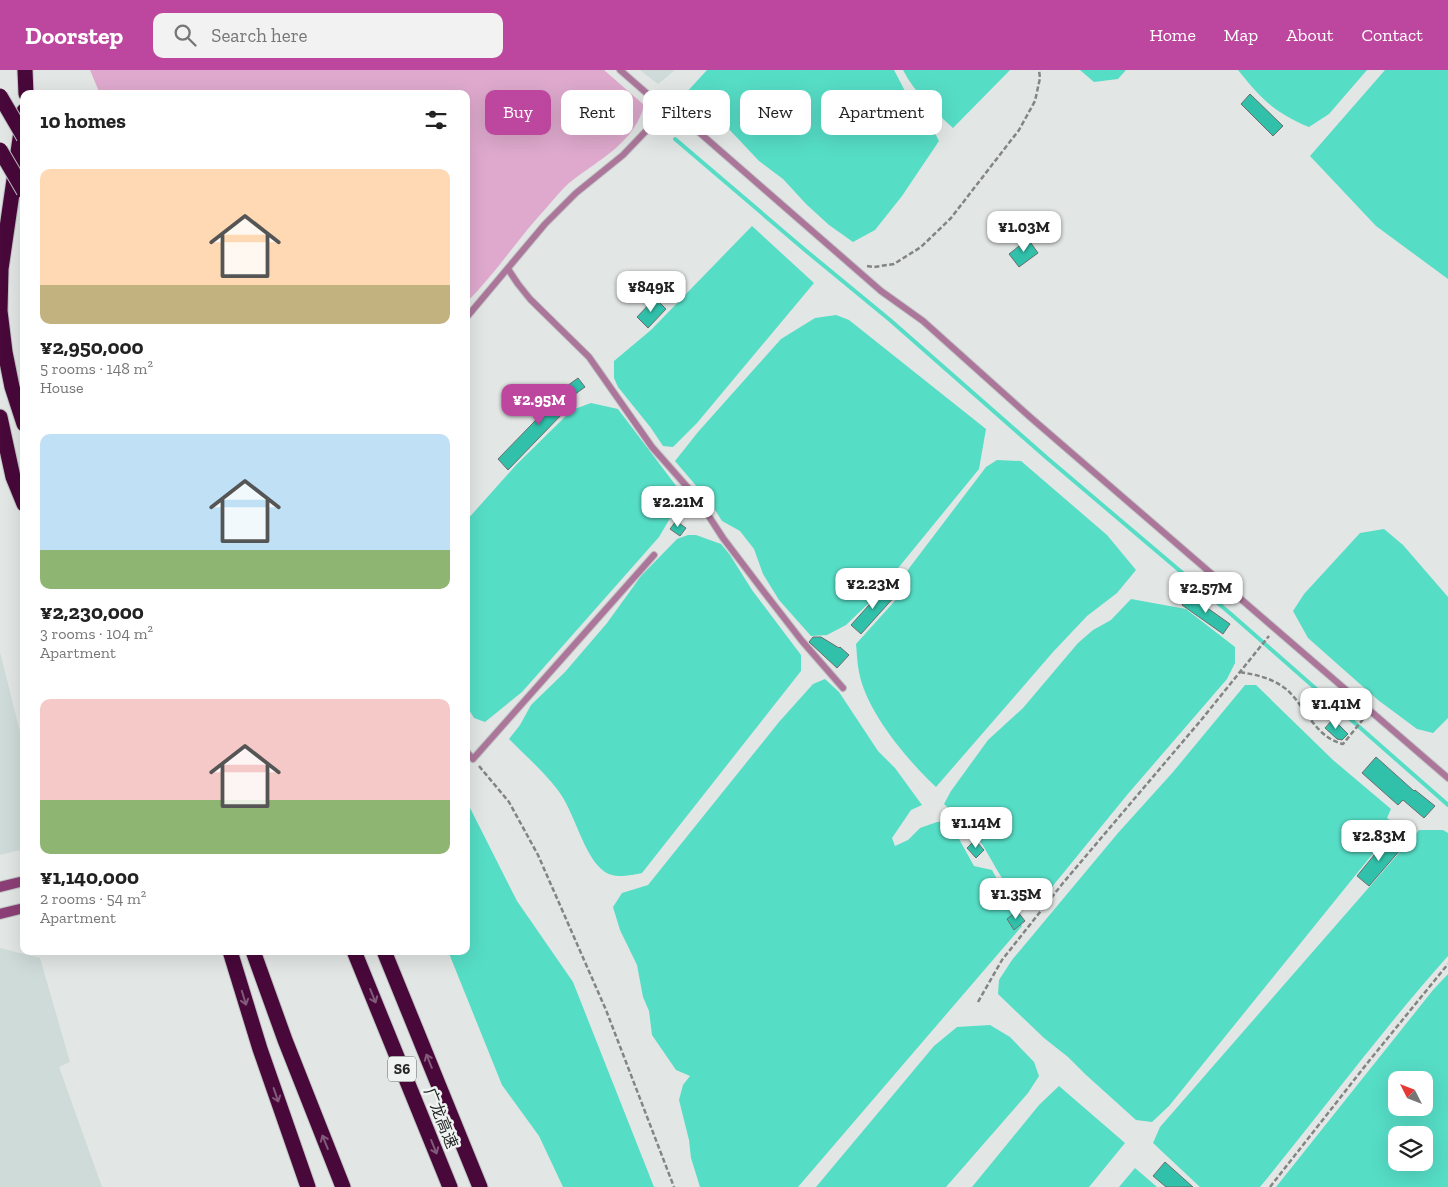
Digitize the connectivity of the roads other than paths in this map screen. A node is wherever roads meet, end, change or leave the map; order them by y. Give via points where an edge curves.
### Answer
1 (25, 70) edge
2 (620, 70) edge
3 (26, 90) edge
4 (644, 90) edge
5 (0, 96) edge
6 (20, 129) edge
7 (643, 134) edge
8 (701, 135) edge
9 (20, 138) edge
10 (0, 150) edge
11 (20, 184) edge
12 (508, 269) junction
13 (470, 313) edge
14 (20, 410) edge
15 (0, 418) edge
16 (20, 494) edge
17 (654, 555) dead end
18 (843, 688) dead end
19 (470, 755) edge
20 (1448, 778) edge
21 (20, 882) edge
22 (0, 887) edge
23 (20, 909) edge
24 (0, 914) edge
25 (231, 955) edge
26 (254, 955) edge
27 (356, 955) edge
28 (386, 955) edge
29 (308, 1187) edge
30 (343, 1187) edge
31 (450, 1187) edge
32 (480, 1187) edge

1 - 3 highway
2 - 4 lane
5 - 6 highway, bridge
7 - 12 lane via 576,193
8 - 20 lane via 881,291 923,321
9 - 14 highway via 1,269 0,311 5,352
10 - 11 highway, bridge
12 - 13 lane
12 - 18 lane via 530,299 589,357 652,447 697,498 764,592
15 - 16 highway
17 - 19 lane via 473,759
21 - 22 main road
23 - 24 main road
25 -> 29 highway
30 -> 26 highway
27 -> 31 highway, 广龙高速 / S6
32 -> 28 highway, 广龙高速 / S6

